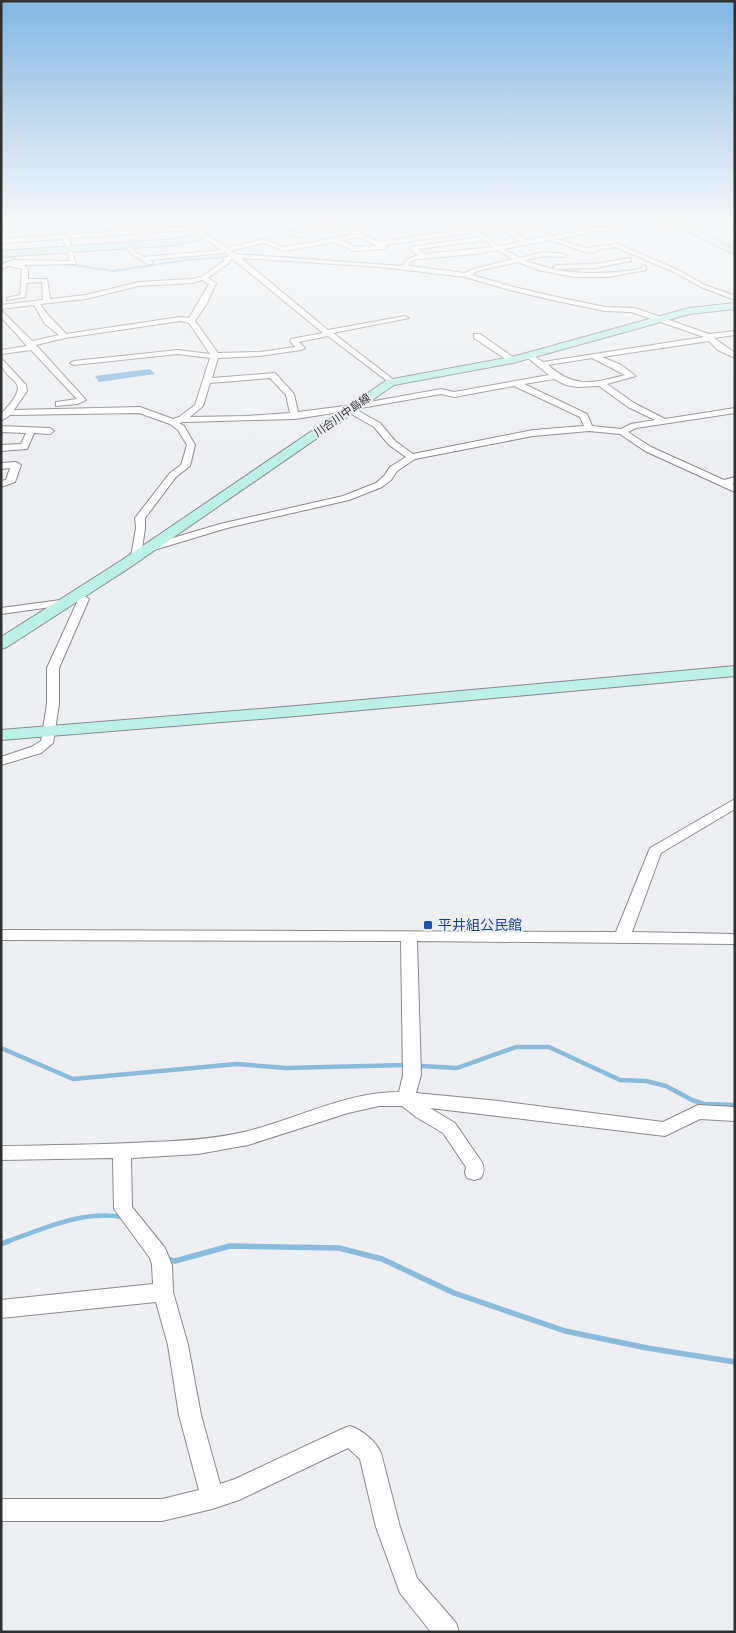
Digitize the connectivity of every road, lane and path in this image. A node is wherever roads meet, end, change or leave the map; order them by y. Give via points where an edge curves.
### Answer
1 (75, 298) edge
2 (205, 298) edge
3 (286, 298) edge
4 (555, 298) edge
5 (48, 301) joint
6 (35, 302) junction
7 (735, 306) edge
8 (1, 307) edge
9 (1, 312) edge
10 (405, 318) dead end
11 (659, 319) junction
12 (191, 321) junction
13 (328, 333) junction
14 (735, 333) edge
15 (64, 336) junction
16 (477, 336) dead end
17 (709, 338) junction
18 (31, 346) junction
19 (1, 352) edge
20 (216, 355) junction
21 (530, 356) junction
22 (594, 356) junction
23 (735, 356) edge
24 (1, 360) edge
25 (513, 360) junction
26 (74, 363) dead end
27 (544, 364) junction
28 (556, 376) junction
29 (208, 381) junction
30 (392, 382) junction
31 (600, 383) junction
32 (516, 384) junction
33 (16, 403) junction
34 (354, 407) junction
35 (735, 410) edge
36 (9, 412) junction
37 (295, 416) junction
38 (1, 419) edge
39 (178, 420) junction
40 (663, 421) junction
41 (589, 428) junction
42 (1, 429) edge
43 (31, 431) junction
44 (50, 431) dead end
45 (622, 432) junction
46 (1, 448) edge
47 (412, 456) junction
48 (1, 466) edge
49 (735, 480) edge
50 (723, 483) junction
51 (1, 484) edge
52 (735, 489) edge
53 (147, 549) junction
54 (136, 556) junction
55 (73, 598) junction
56 (1, 611) edge
57 (1, 644) edge
58 (735, 671) edge
59 (49, 731) junction
60 (1, 735) edge
61 (1, 761) edge
62 (735, 803) edge
63 (1, 935) edge
64 (622, 936) junction
65 (410, 937) junction
66 (735, 940) edge
67 (406, 1099) junction
68 (735, 1114) edge
69 (122, 1151) junction
70 (1, 1153) edge
71 (474, 1173) dead end
72 (163, 1292) junction
73 (1, 1309) edge
74 (212, 1498) junction
75 (1, 1510) edge
76 (447, 1632) edge

1 - 5 street
2 - 12 street
3 - 13 street
4 - 11 street via 606,309 632,310
5 - 6 street
6 - 8 street
6 - 15 street via 48,322
7 - 11 main road, 川合川中島線
9 - 18 street
10 - 13 street
11 - 17 street
11 - 21 main road, 川合川中島線
12 - 15 street via 172,320
12 - 20 street
13 - 20 street via 294,340 301,348 260,354
13 - 30 street
14 - 17 street
15 - 18 street
16 - 25 street
17 - 22 street
17 - 23 street
18 - 19 street
18 - 33 street via 82,400 49,405
20 - 26 street via 178,352
20 - 29 street
21 - 25 main road, 川合川中島線
21 - 27 street
22 - 27 street
22 - 31 street via 632,376
24 - 33 street via 22,385 23,390
25 - 30 main road, 川合川中島線
27 - 28 street
28 - 31 street via 581,385
28 - 32 street
29 - 37 street via 272,374 290,394
29 - 39 street via 199,406
30 - 34 main road, 川合川中島線
31 - 40 street via 631,405
32 - 34 street via 454,395 441,391
32 - 41 street via 584,416
33 - 36 street
34 - 37 street
34 - 47 street via 383,431 393,446
34 - 53 main road, 川合川中島線
35 - 40 street
36 - 38 street
36 - 39 street via 140,410
37 - 39 street
39 - 54 street via 191,446 189,455 185,466 173,475 140,518 142,528 136,544
40 - 45 street via 634,426
41 - 45 street
41 - 47 street via 533,433
42 - 43 street
43 - 44 street
43 - 46 street via 24,447
45 - 50 street via 648,449
47 - 53 street via 393,469 379,485 346,498 224,526
48 - 51 street via 16,465 10,482
49 - 50 street
50 - 52 street
53 - 54 main road, 川合川中島線
54 - 55 main road, 川合川中島線
55 - 56 street
55 - 57 main road, 川合川中島線
55 - 59 street via 84,598 53,668
58 - 59 main road
59 - 60 main road
59 - 61 street via 47,743 36,750
62 - 64 street via 655,851
63 - 65 street
64 - 65 street
64 - 66 street
65 - 67 street via 412,1075
67 - 68 street via 665,1129 698,1112
67 - 69 street via 379,1099 348,1106 248,1138 198,1147
67 - 71 street via 449,1128 476,1166
69 - 70 street
69 - 72 street via 123,1209 158,1254 162,1265
72 - 73 street
72 - 74 street
74 - 75 street via 162,1510
74 - 76 street via 239,1489 350,1436 370,1453 388,1527 408,1585

